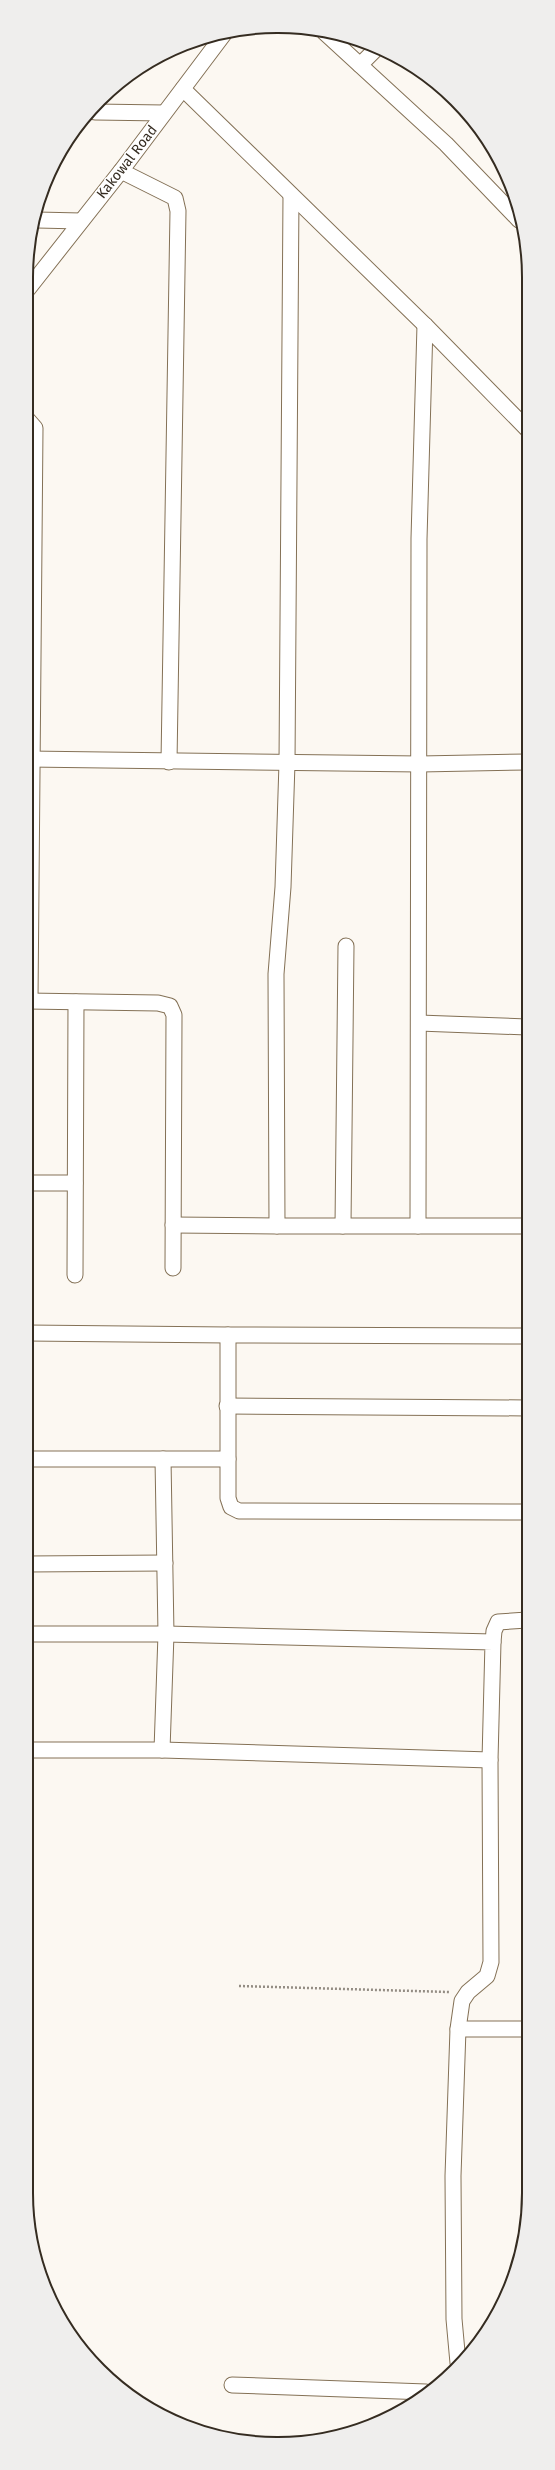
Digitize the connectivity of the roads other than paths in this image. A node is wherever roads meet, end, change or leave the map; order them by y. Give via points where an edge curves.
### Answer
1 (332, 39) edge
2 (220, 40) edge
3 (372, 53) edge
4 (360, 65) junction
5 (183, 89) junction
6 (98, 112) edge
7 (164, 113) junction
8 (121, 171) junction
9 (291, 195) junction
10 (513, 211) edge
11 (40, 220) edge
12 (81, 221) junction
13 (33, 282) edge
14 (425, 325) junction
15 (33, 424) edge
16 (522, 424) edge
17 (33, 560) edge
18 (33, 759) edge
19 (169, 762) junction
20 (522, 762) edge
21 (287, 763) junction
22 (420, 764) junction
23 (346, 946) dead end
24 (33, 1001) edge
25 (76, 1002) junction
26 (419, 1023) junction
27 (522, 1028) edge
28 (33, 1183) edge
29 (76, 1183) junction
30 (173, 1225) junction
31 (277, 1226) junction
32 (343, 1226) junction
33 (418, 1226) junction
34 (522, 1226) edge
35 (173, 1268) dead end
36 (75, 1275) dead end
37 (33, 1333) edge
38 (228, 1335) junction
39 (522, 1336) edge
40 (227, 1406) junction
41 (522, 1408) edge
42 (228, 1459) junction
43 (33, 1460) edge
44 (163, 1460) junction
45 (522, 1512) edge
46 (165, 1563) junction
47 (33, 1564) edge
48 (522, 1620) edge
49 (33, 1634) edge
50 (166, 1634) junction
51 (493, 1642) junction
52 (33, 1750) edge
53 (162, 1750) junction
54 (490, 1760) junction
55 (458, 2029) junction
56 (522, 2029) edge
57 (458, 2358) edge
58 (232, 2385) dead end
59 (419, 2392) edge

1 - 4 street
2 - 5 street, Kakowal Road
3 - 4 street
4 - 10 street via 446,144
5 - 7 street, Kakowal Road
5 - 9 street
6 - 7 street
7 - 8 street, Kakowal Road
8 - 12 street, Kakowal Road
8 - 19 street via 171,195 175,198 178,211
9 - 14 street
9 - 21 street
11 - 12 street
12 - 13 street, Kakowal Road
14 - 16 street
14 - 22 street via 419,540
15 - 17 street
18 - 19 street
19 - 21 street
20 - 22 street
21 - 22 street
21 - 31 street via 283,887 276,974
22 - 26 street
23 - 32 street
24 - 25 street
25 - 29 street
25 - 30 street via 158,1003 170,1006 174,1015
26 - 27 street
26 - 33 street
28 - 29 street
29 - 36 street
30 - 31 street
30 - 35 street
31 - 32 street
32 - 33 street
33 - 34 street
37 - 38 street
38 - 39 street
38 - 40 street
40 - 41 street
40 - 42 street
42 - 44 street
42 - 45 street via 228,1498 231,1507 239,1511
43 - 44 street
44 - 46 street
46 - 47 street
46 - 50 street
48 - 51 street via 498,1622
49 - 50 street
50 - 51 street
50 - 53 street
51 - 54 street
52 - 53 street
53 - 54 street
54 - 55 street via 491,1962 487,1976 468,1992 462,2001
55 - 56 street
55 - 57 street via 453,2184 454,2319
58 - 59 street

